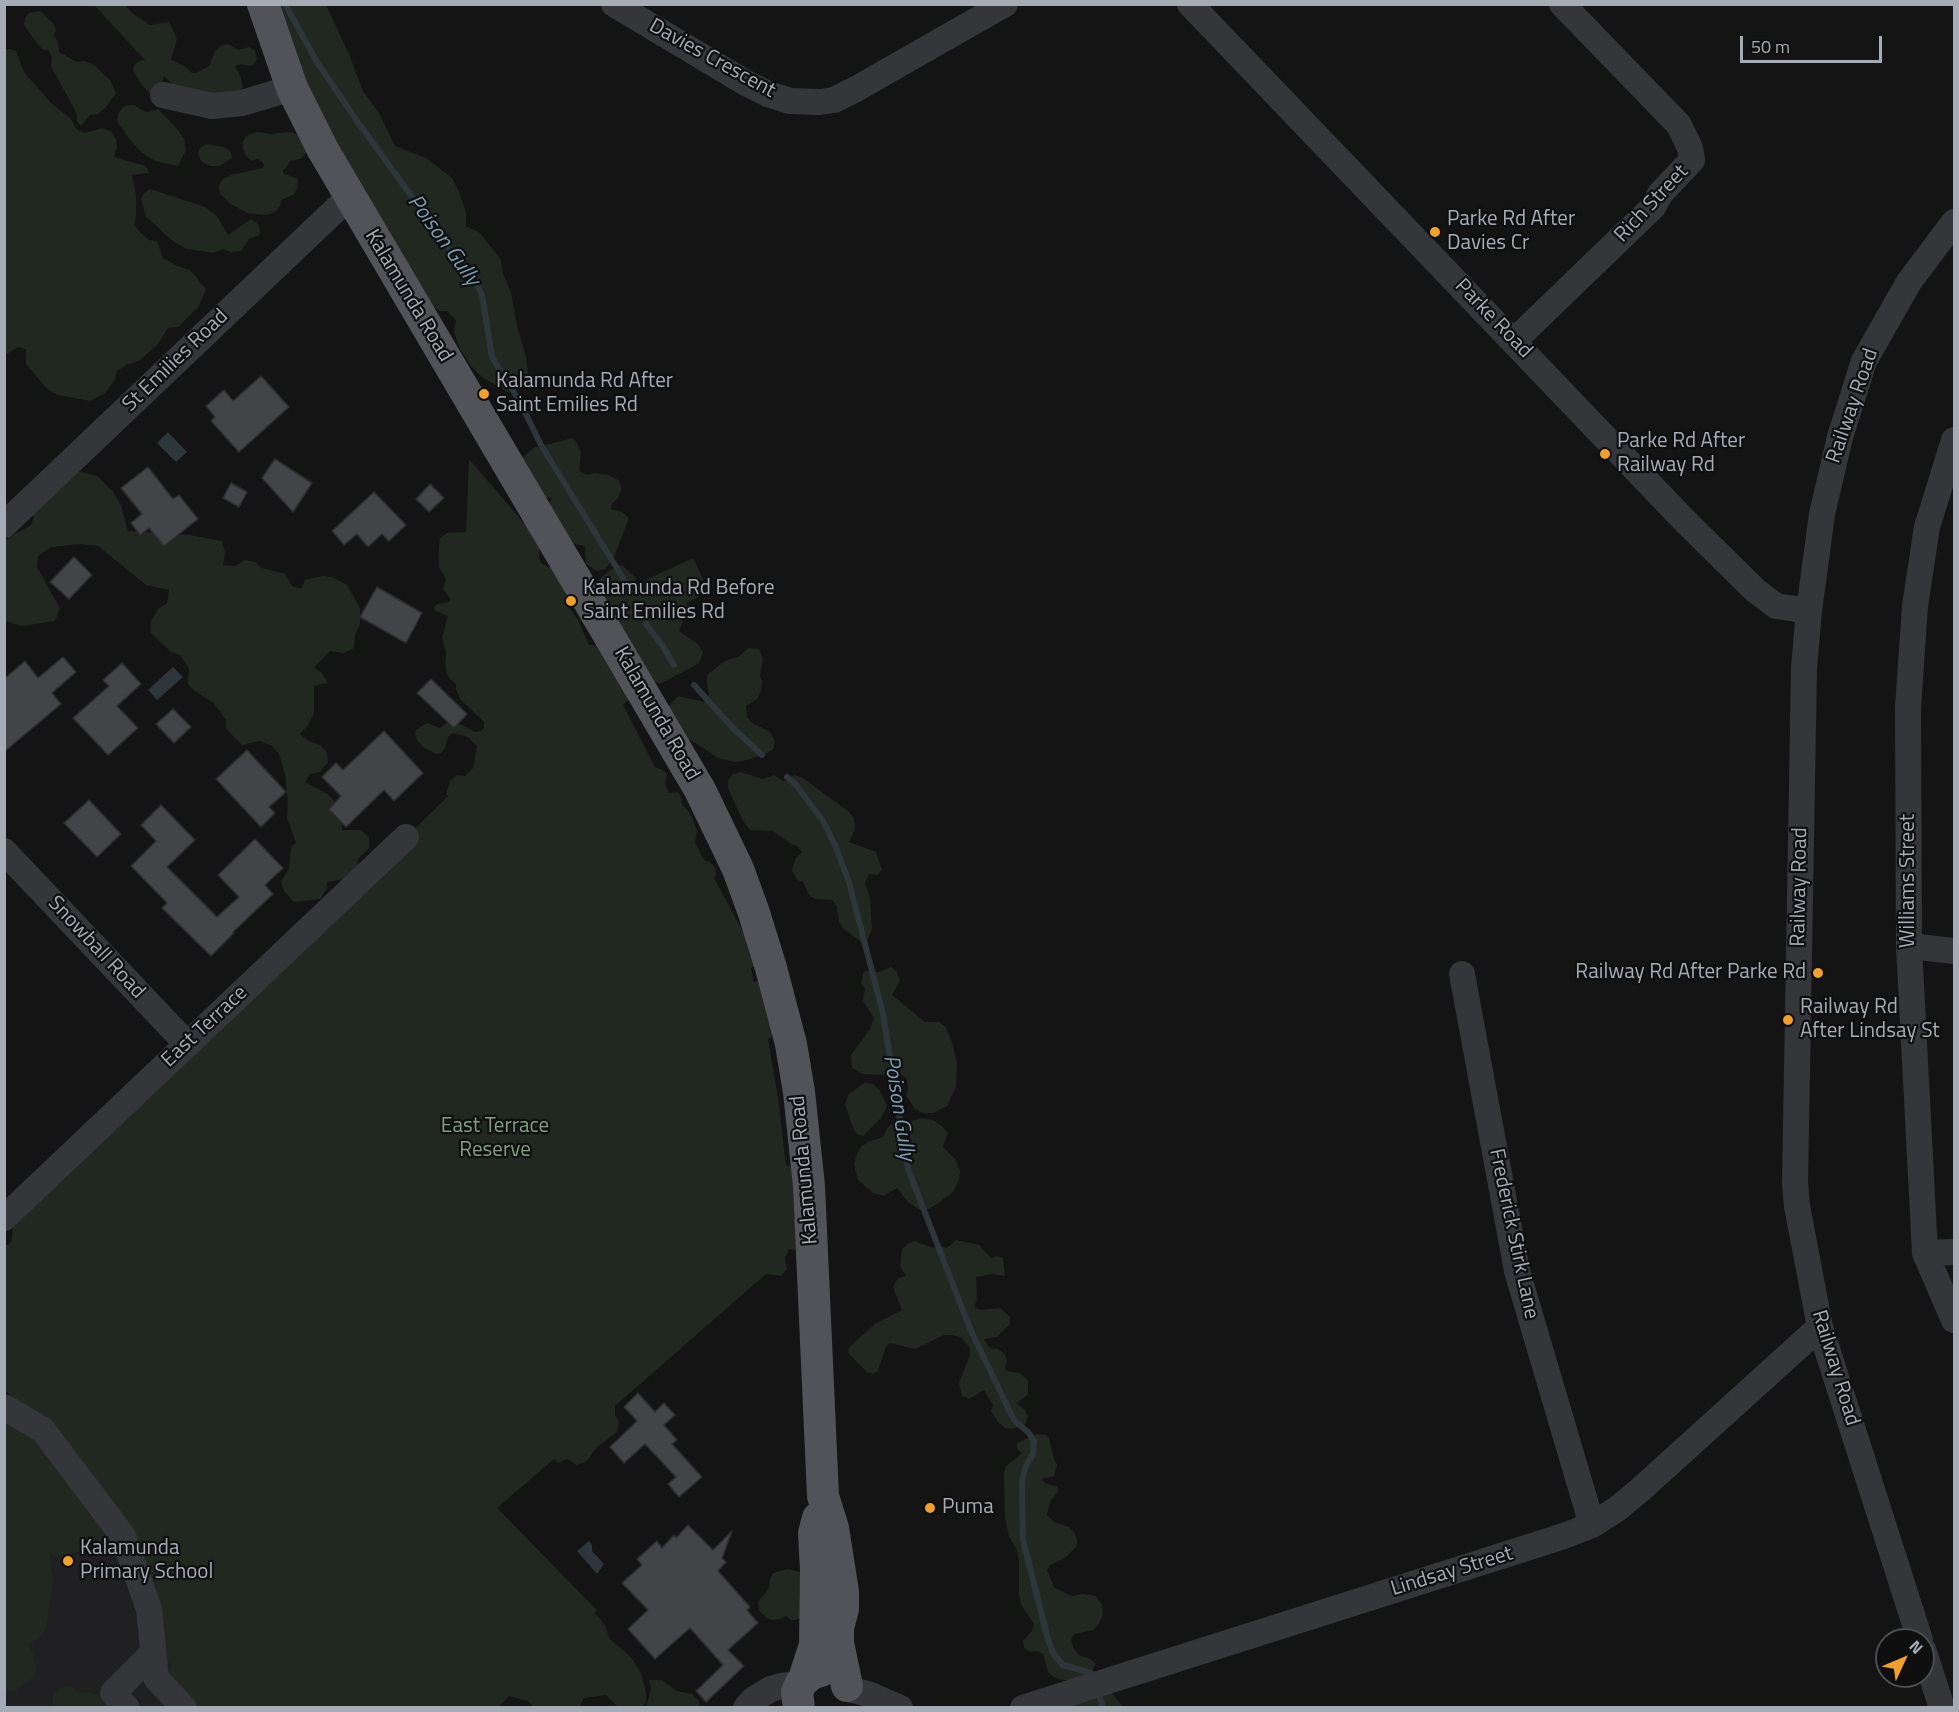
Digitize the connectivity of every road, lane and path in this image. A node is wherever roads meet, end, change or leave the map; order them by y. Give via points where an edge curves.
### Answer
1 (263, 4) edge
2 (614, 4) edge
3 (1005, 4) edge
4 (1190, 4) edge
5 (1562, 4) edge
6 (292, 87) junction
7 (163, 95) dead end
8 (349, 197) junction
9 (1954, 222) edge
10 (1514, 341) junction
11 (1954, 445) edge
12 (4, 525) edge
13 (1809, 611) junction
14 (406, 837) dead end
15 (4, 851) edge
16 (1909, 946) junction
17 (1954, 951) edge
18 (1462, 974) dead end
19 (188, 1044) junction
20 (4, 1218) edge
21 (1954, 1252) edge
22 (1925, 1253) junction
23 (1954, 1320) edge
24 (1820, 1327) junction
25 (4, 1407) edge
26 (823, 1496) junction
27 (1592, 1525) junction
28 (1916, 1628) edge
29 (153, 1653) junction
30 (1935, 1686) edge
31 (801, 1690) edge
32 (848, 1694) edge
33 (127, 1707) edge
34 (184, 1707) edge
35 (746, 1707) edge
36 (900, 1707) edge
37 (1023, 1707) edge
38 (1942, 1707) edge

1 - 6 main road, Kalamunda Road
2 - 3 street, Davies Crescent via 746,83 768,94 805,102 834,100
4 - 10 street, Parke Road
5 - 10 street, Rich Street via 1679,125 1692,160 1653,207
6 - 7 street via 243,103 212,106
6 - 8 main road, Kalamunda Road
8 - 12 street, St Emilies Road
8 - 26 main road, Kalamunda Road via 700,790 738,869 769,959 791,1044 800,1102 809,1186
9 - 13 street, Railway Road via 1909,282 1864,361 1829,476
10 - 13 street, Parke Road via 1755,590 1776,606
11 - 16 street, Williams Street via 1927,527 1915,606 1908,707
13 - 24 street, Railway Road via 1804,668 1795,1183
14 - 19 street, East Terrace
15 - 19 street, Snowball Road
16 - 17 street
16 - 22 street, Williams Street
18 - 27 street, Frederick Stirk Lane via 1517,1271
19 - 20 street, East Terrace
21 - 22 street
22 - 23 street, Williams Street
24 - 27 street, Lindsay Street via 1640,1490
24 - 28 street, Railway Road
25 - 29 street via 43,1430 123,1536 149,1609
26 - 31 main road, Kalamunda Road via 814,1533 815,1645
26 - 32 main road, Kalamunda Road via 833,1528 843,1592 838,1643
27 - 37 street, Lindsay Street
29 - 33 street via 112,1693
29 - 34 street via 156,1678
30 - 38 street
31 - 32 main road via 811,1674 827,1671 835,1674
31 - 35 street via 781,1686 771,1689
32 - 36 street via 868,1694

